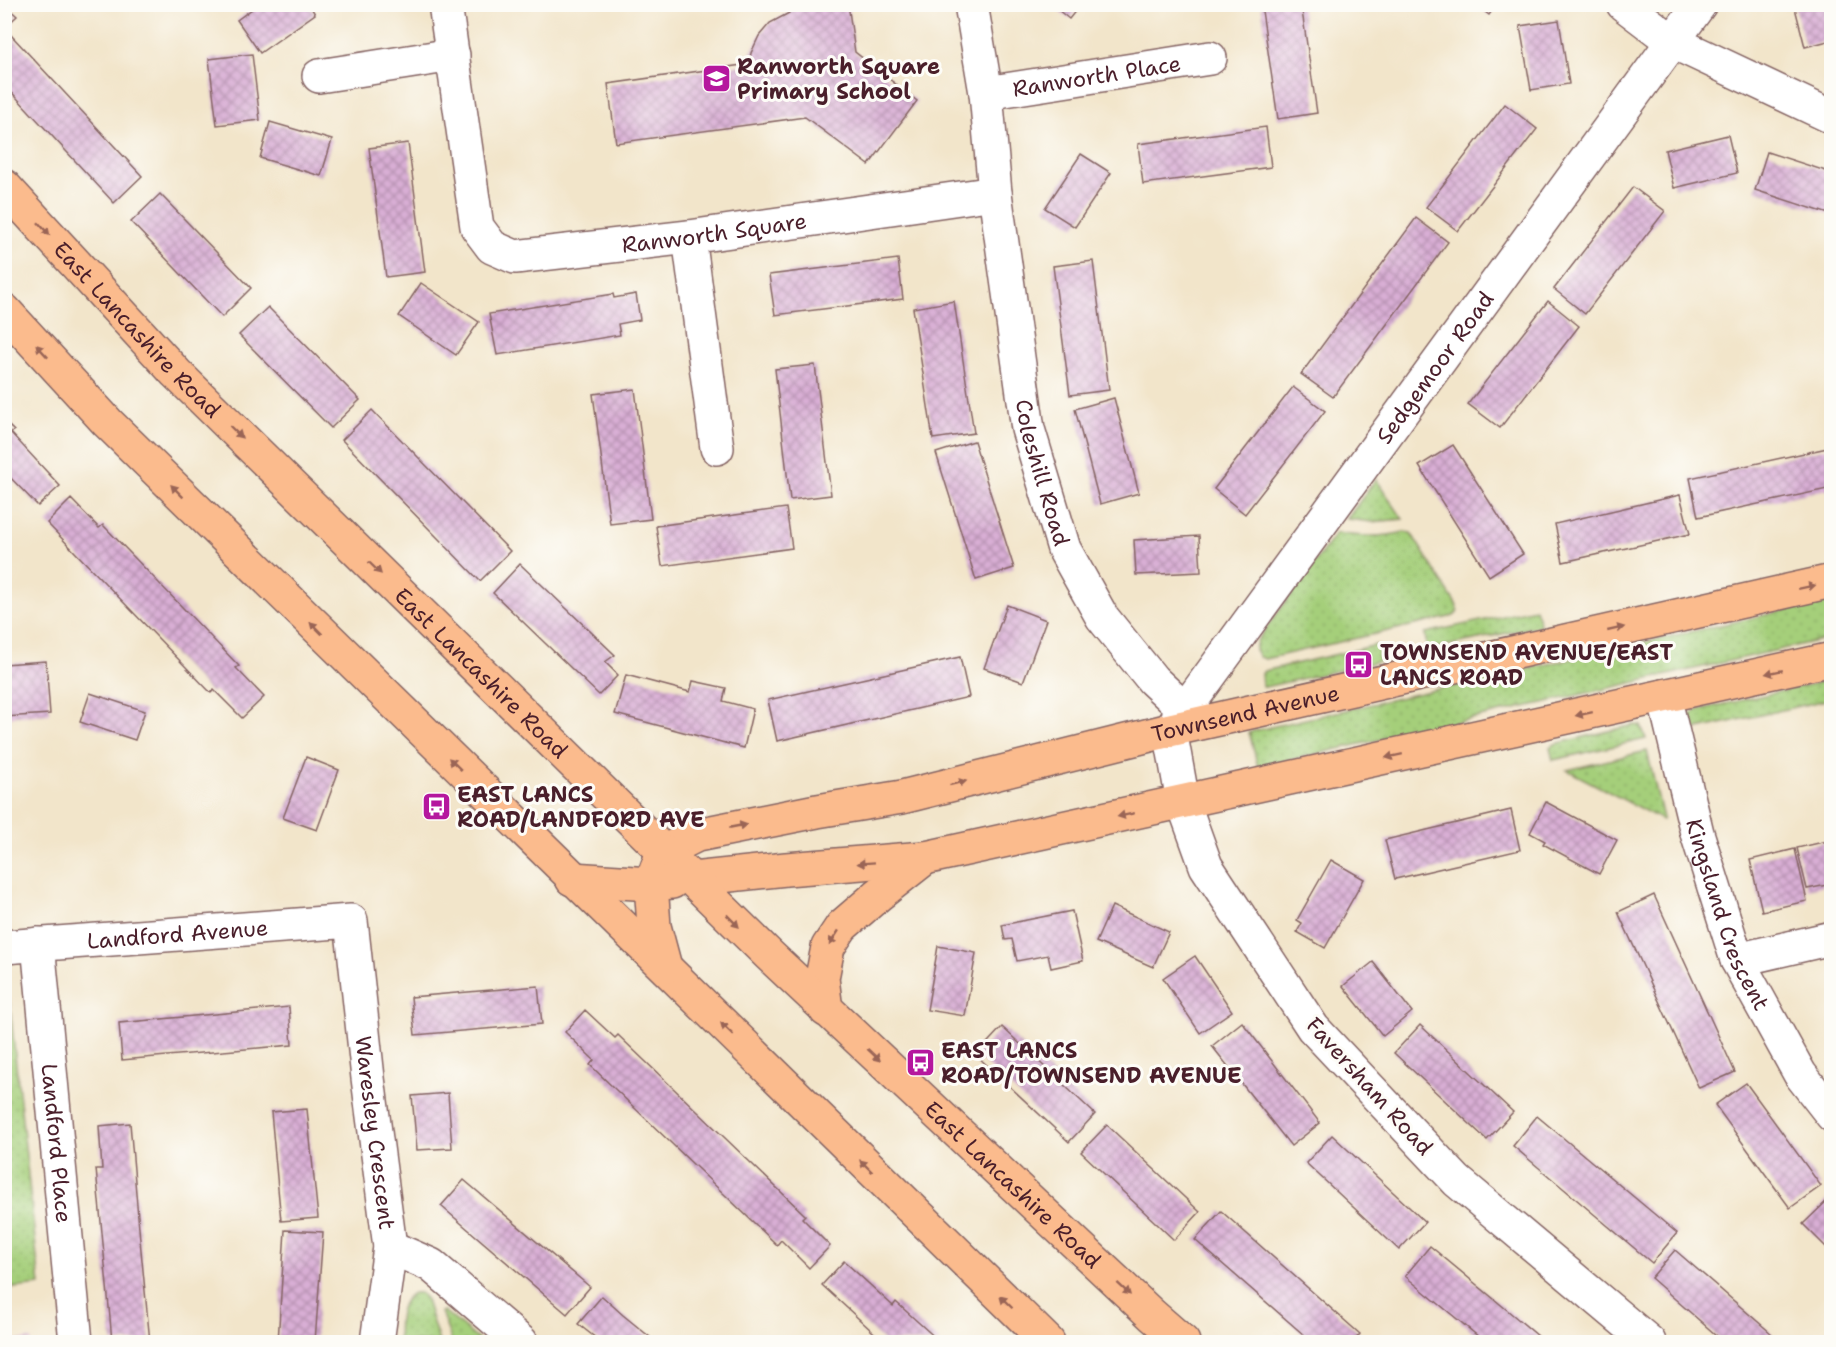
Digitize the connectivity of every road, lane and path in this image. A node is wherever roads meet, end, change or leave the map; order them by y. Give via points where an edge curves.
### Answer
1 (445, 4) edge
2 (971, 4) edge
3 (1623, 4) edge
4 (1700, 4) edge
5 (1673, 42) junction
6 (453, 55) junction
7 (1210, 58) dead end
8 (319, 76) dead end
9 (986, 93) junction
10 (1832, 117) edge
11 (4, 186) edge
12 (995, 193) junction
13 (689, 237) junction
14 (4, 310) edge
15 (717, 448) dead end
16 (1832, 581) edge
17 (1832, 659) edge
18 (1664, 696) junction
19 (1178, 720) junction
20 (1183, 802) junction
21 (663, 852) junction
22 (925, 858) junction
23 (572, 879) junction
24 (692, 879) junction
25 (651, 884) junction
26 (351, 921) joint
27 (1832, 938) edge
28 (38, 944) junction
29 (4, 947) edge
30 (1737, 960) junction
31 (666, 969) junction
32 (826, 1010) junction
33 (1832, 1115) edge
34 (390, 1247) junction
35 (76, 1342) edge
36 (377, 1342) edge
37 (522, 1342) edge
38 (1048, 1342) edge
39 (1183, 1342) edge
40 (1649, 1342) edge

1 - 6 street, Ranworth Square
2 - 9 street
3 - 5 street
4 - 5 street, Sedgemoor Road
5 - 10 street
5 - 19 street, Sedgemoor Road
6 - 8 street
6 - 13 street, Ranworth Square via 477,227 492,247 515,257
7 - 9 street, Ranworth Place
9 - 12 street
11 -> 21 main road, East Lancashire Road via 176,373
12 - 13 street, Ranworth Square
12 - 19 street, Coleshill Road via 1028,429 1064,549 1102,617 1153,680
13 - 15 street
23 -> 14 main road via 108,423
19 -> 16 main road, Townsend Avenue
17 -> 18 main road
18 -> 20 main road
18 - 30 street, Kingsland Crescent via 1697,833
19 - 20 street, Faversham Road
21 -> 19 main road, Townsend Avenue via 697,835 902,797
20 -> 22 main road
20 - 40 street, Faversham Road via 1206,866 1313,1028 1456,1181
21 - 24 main road, East Lancashire Road
21 - 25 main road
22 -> 24 main road
22 -> 32 main road via 837,933 828,947 822,978
23 - 25 main road
23 - 31 main road
24 - 25 main road
24 -> 32 main road, East Lancashire Road
25 - 31 main road via 654,926
26 - 28 street, Landford Avenue
26 - 34 street, Waresley Crescent
27 - 30 street
28 - 29 street, Landford Avenue
28 - 35 street, Landford Place
30 - 33 street, Kingsland Crescent via 1800,1074
38 -> 31 main road
32 -> 39 main road, East Lancashire Road
34 - 36 street, Waresley Crescent
34 - 37 street via 431,1265

